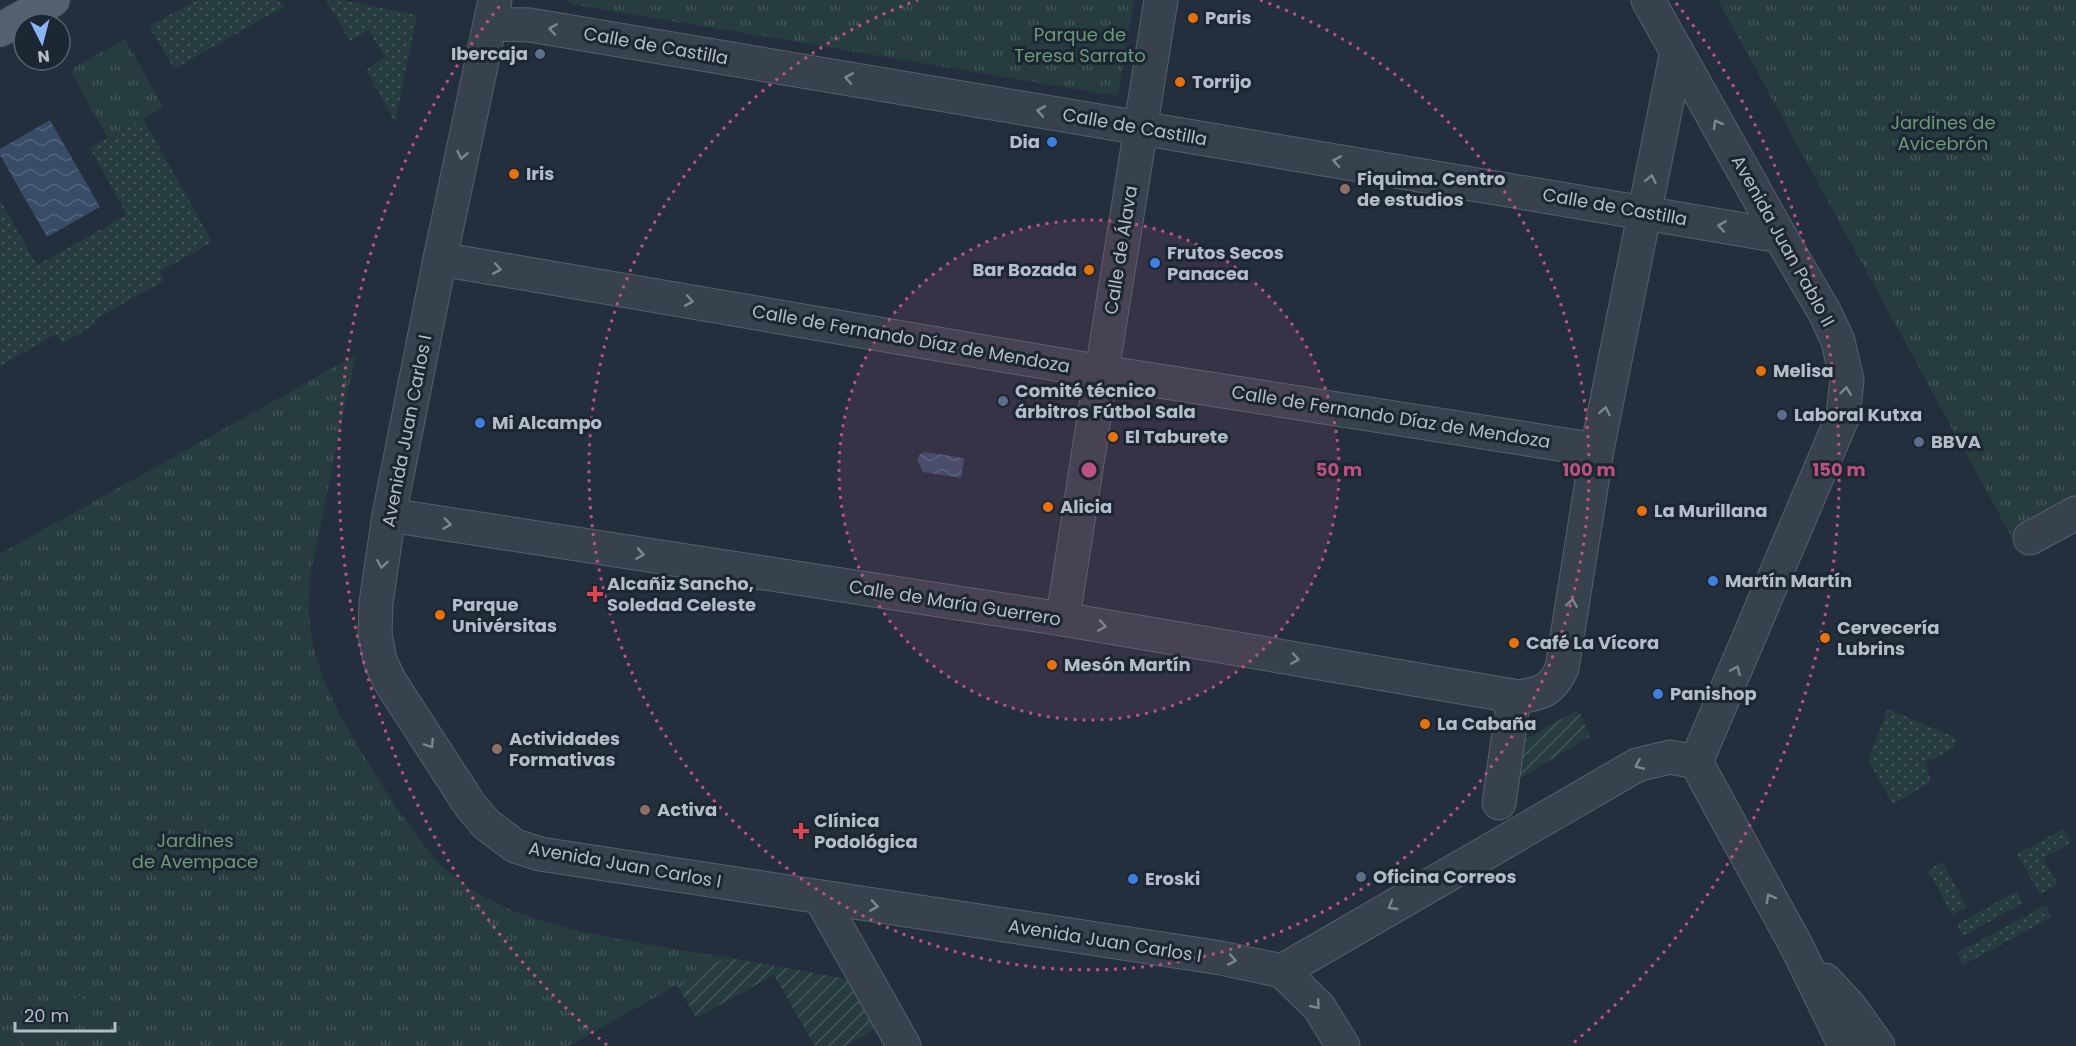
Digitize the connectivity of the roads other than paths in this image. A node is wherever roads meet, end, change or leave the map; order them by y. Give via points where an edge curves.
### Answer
1 (53, 0) edge
2 (1161, 0) edge
3 (1648, 0) edge
4 (492, 12) edge
5 (0, 30) edge
6 (1677, 51) junction
7 (1643, 212) junction
8 (1780, 236) junction
9 (440, 259) junction
10 (1597, 450) junction
11 (2076, 513) edge
12 (389, 515) junction
13 (2030, 538) dead end
14 (1064, 611) dead end
15 (1515, 704) junction
16 (1696, 762) junction
17 (1499, 803) dead end
18 (820, 897) junction
19 (1798, 949) junction
20 (1282, 971) junction
21 (904, 1046) edge
22 (1342, 1046) edge
23 (1845, 1046) edge
24 (1878, 1046) edge

1 - 5 main road
2 - 14 street, Calle de Álava
3 - 6 street, Avenida Juan Pablo II
7 -> 4 street, Calle de Castilla via 530,25
4 -> 9 street, Avenida Juan Carlos I
7 -> 6 street
8 -> 6 street, Avenida Juan Pablo II
8 -> 7 street, Calle de Castilla
10 -> 7 street
16 -> 8 street, Avenida Juan Pablo II via 1842,416 1848,380 1838,341 1825,313
9 -> 10 street, Calle de Fernando Díaz de Mendoza via 1102,372
9 - 12 street, Avenida Juan Carlos I
15 -> 10 street via 1554,684 1562,668
11 - 13 street
12 -> 15 street, Calle de María Guerrero via 1062,619
12 -> 18 street, Avenida Juan Carlos I via 376,603 375,634 380,660 389,680 486,824 515,846 540,854
15 - 17 street
19 -> 16 street
16 -> 20 street via 1670,757 1636,765
18 -> 20 street, Avenida Juan Carlos I via 1221,958
18 - 21 street
19 - 23 street
19 - 24 street via 1850,1007
20 -> 22 street via 1319,1007

